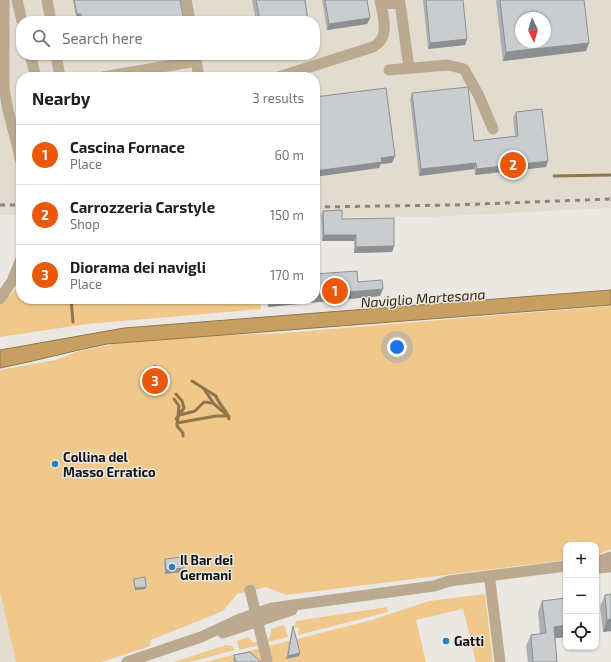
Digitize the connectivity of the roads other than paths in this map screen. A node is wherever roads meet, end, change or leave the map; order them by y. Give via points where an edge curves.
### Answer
1 (4, 0) edge
2 (17, 0) edge
3 (47, 0) edge
4 (186, 0) edge
5 (381, 2) edge
6 (21, 16) edge
7 (50, 16) edge
8 (189, 16) edge
9 (31, 60) edge
10 (57, 60) edge
11 (186, 60) edge
12 (196, 60) edge
13 (409, 68) junction
14 (389, 70) dead end
15 (35, 72) edge
16 (59, 72) edge
17 (127, 72) edge
18 (198, 72) edge
19 (294, 72) edge
20 (493, 129) dead end
21 (16, 141) edge
22 (16, 271) edge
23 (0, 299) edge
24 (611, 556) edge
25 (599, 561) edge
26 (563, 566) edge
27 (611, 567) edge
28 (599, 568) edge
29 (563, 571) edge
30 (490, 581) junction
31 (434, 586) junction
32 (250, 590) dead end
33 (257, 618) junction
34 (267, 660) dead end
35 (127, 662) edge
36 (500, 662) edge

1 - 21 street via 4,88
2 - 6 street
3 - 7 street
4 - 8 street
5 - 13 street via 400,3
5 - 19 street via 384,26 382,42
9 - 15 street
10 - 16 street
11 - 17 street
12 - 18 street
13 - 14 street
13 - 20 street via 448,65 464,69
22 - 23 street
24 - 25 street
26 - 31 street via 449,581
27 - 28 street
29 - 30 street
30 - 31 street
30 - 36 street
31 - 33 street via 272,608
32 - 33 street
33 - 34 street
33 - 35 street via 219,634 201,636

